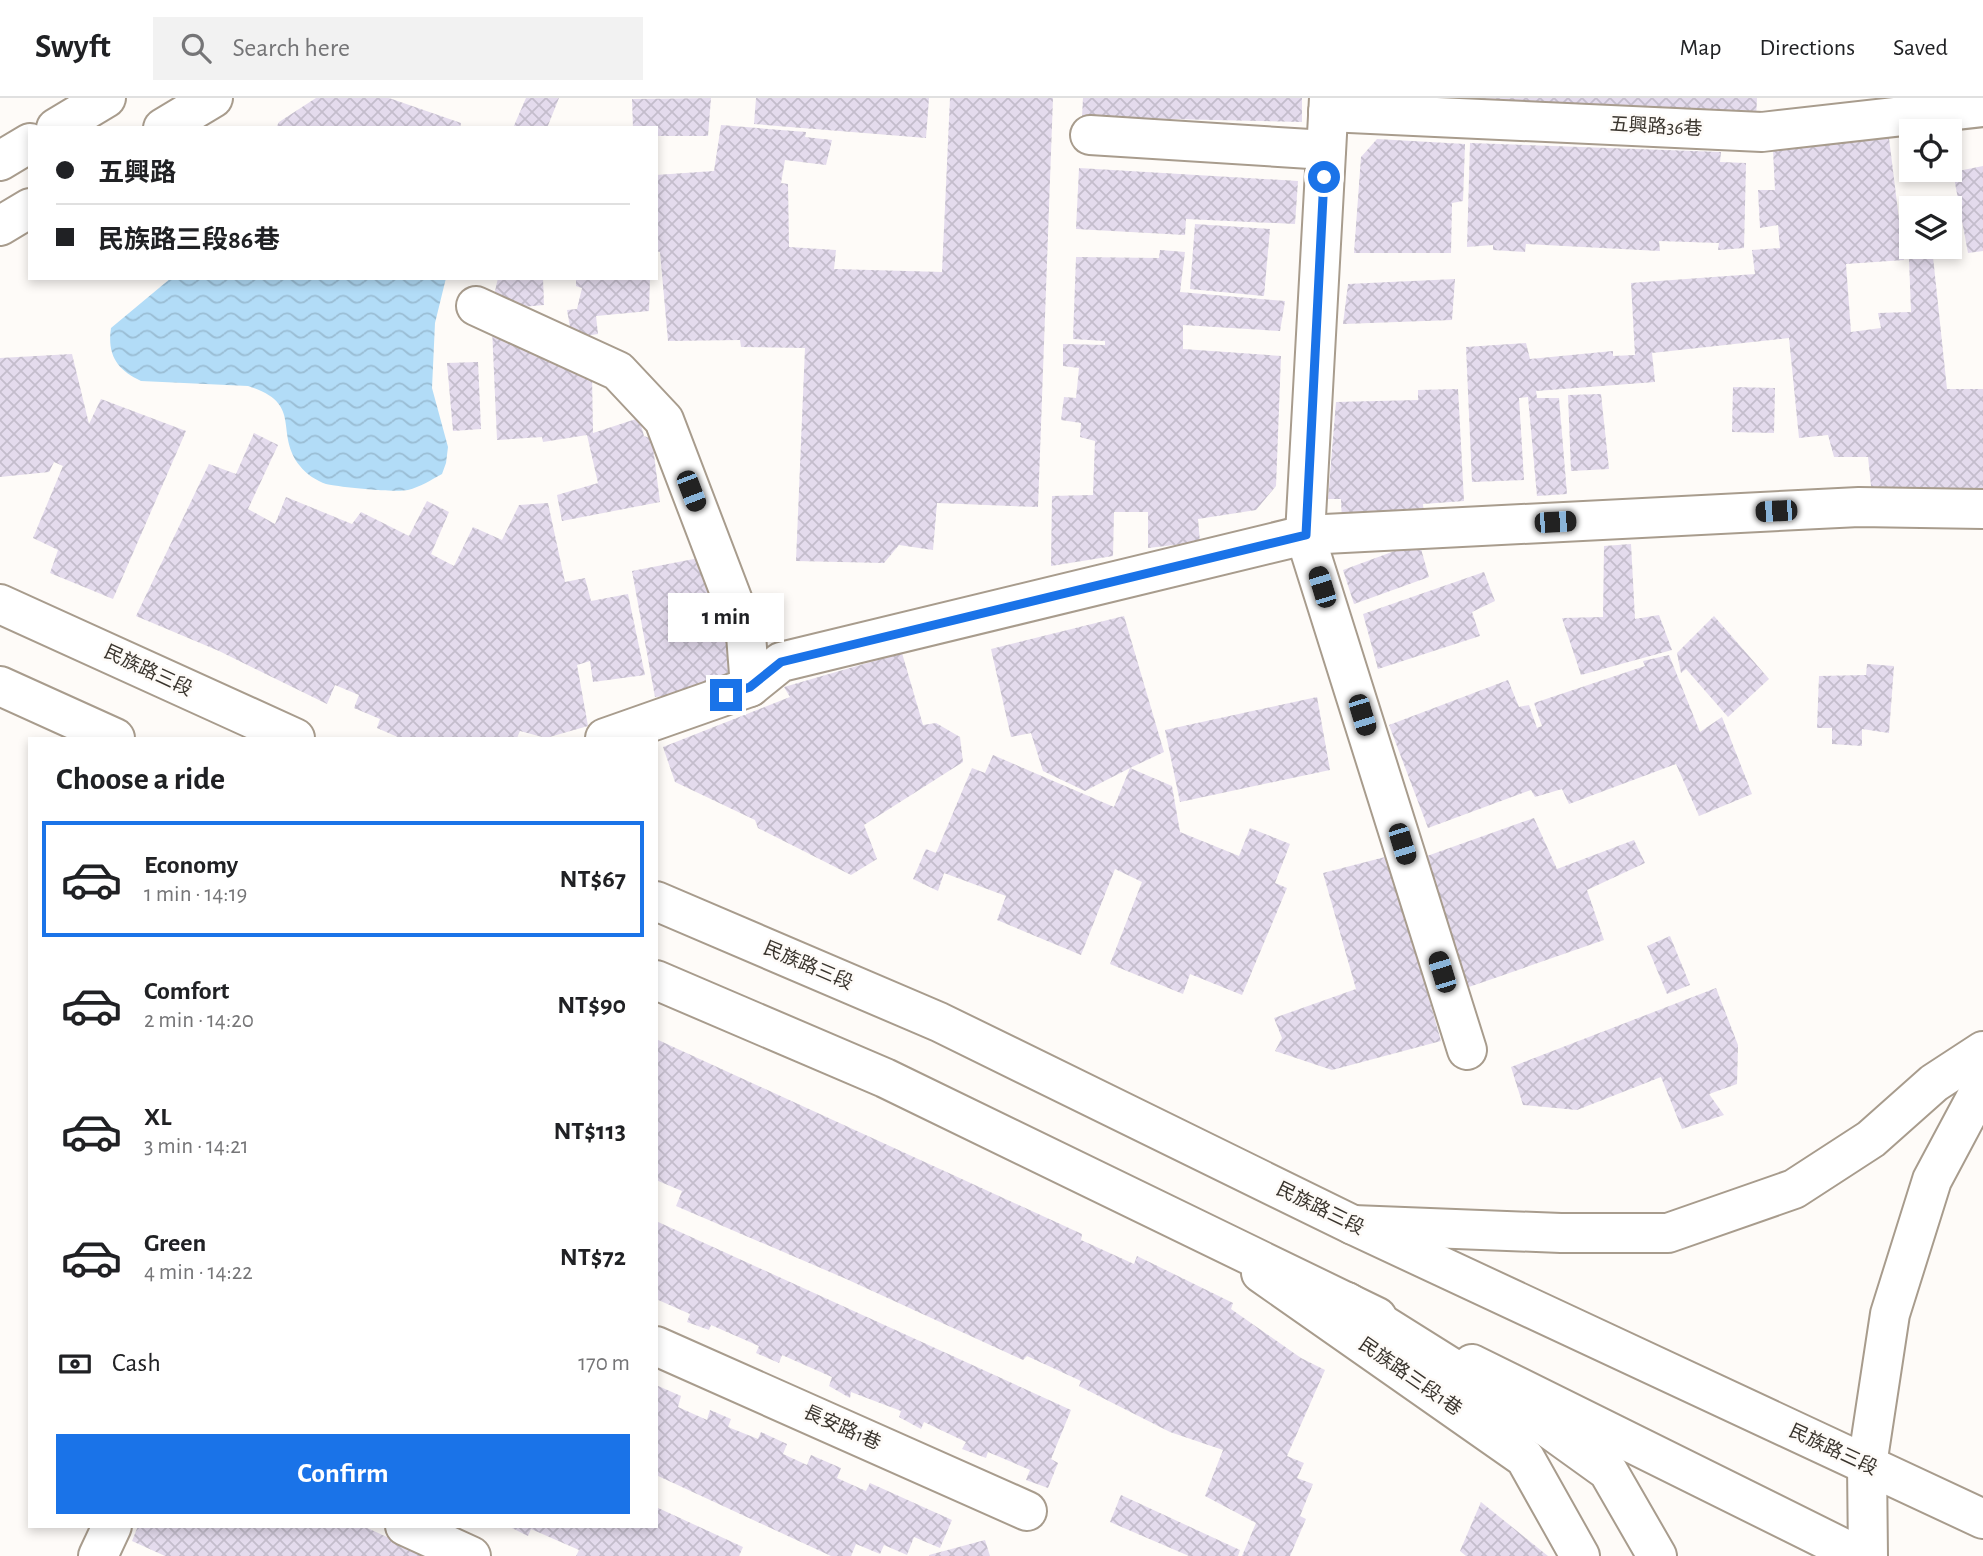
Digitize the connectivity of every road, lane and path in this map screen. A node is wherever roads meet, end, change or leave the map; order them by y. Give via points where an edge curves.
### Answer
1 (106, 98) edge
2 (213, 98) edge
3 (1328, 105) edge
4 (1983, 107) edge
5 (58, 126) edge
6 (166, 126) edge
7 (1090, 135) dead end
8 (1326, 150) junction
9 (28, 209) edge
10 (0, 226) edge
11 (477, 306) dead end
12 (1983, 509) edge
13 (1306, 535) junction
14 (0, 604) edge
15 (0, 686) edge
16 (750, 687) junction
17 (113, 737) edge
18 (293, 737) edge
19 (608, 737) edge
20 (658, 902) edge
21 (658, 981) edge
22 (1466, 1050) dead end
23 (1983, 1051) edge
24 (1983, 1088) edge
25 (1353, 1225) junction
26 (1202, 1232) junction
27 (1347, 1302) junction
28 (658, 1347) edge
29 (1867, 1465) junction
30 (1027, 1511) dead end
31 (1983, 1519) edge
32 (111, 1528) edge
33 (409, 1528) edge
34 (99, 1556) edge
35 (471, 1556) edge
36 (1580, 1556) edge
37 (1657, 1556) edge
38 (1859, 1556) edge
39 (1868, 1556) edge

1 - 5 main road
2 - 6 main road
3 - 4 main road, 五興路36巷 via 1762,132
3 - 8 main road
7 - 8 main road
8 - 13 main road
9 - 10 main road
11 - 16 main road via 618,371 664,420 746,635
12 - 13 main road via 1859,507
13 - 16 main road via 781,662
13 - 22 main road
14 - 18 main road, 民族路三段
15 - 17 main road
16 - 19 main road
20 - 25 main road, 民族路三段 via 939,1022
21 - 26 main road via 885,1078
23 - 25 main road via 1934,1083 1871,1139 1794,1189 1668,1233
24 - 29 main road via 1932,1180 1894,1302
25 - 29 main road, 民族路三段
26 - 27 main road
26 - 36 main road, 民族路三段1巷 via 1525,1458
27 - 37 main road via 1552,1430 1608,1471
27 - 38 main road
28 - 30 main road, 長安路1巷
29 - 31 main road, 民族路三段
29 - 39 main road
32 - 34 main road
33 - 35 main road

